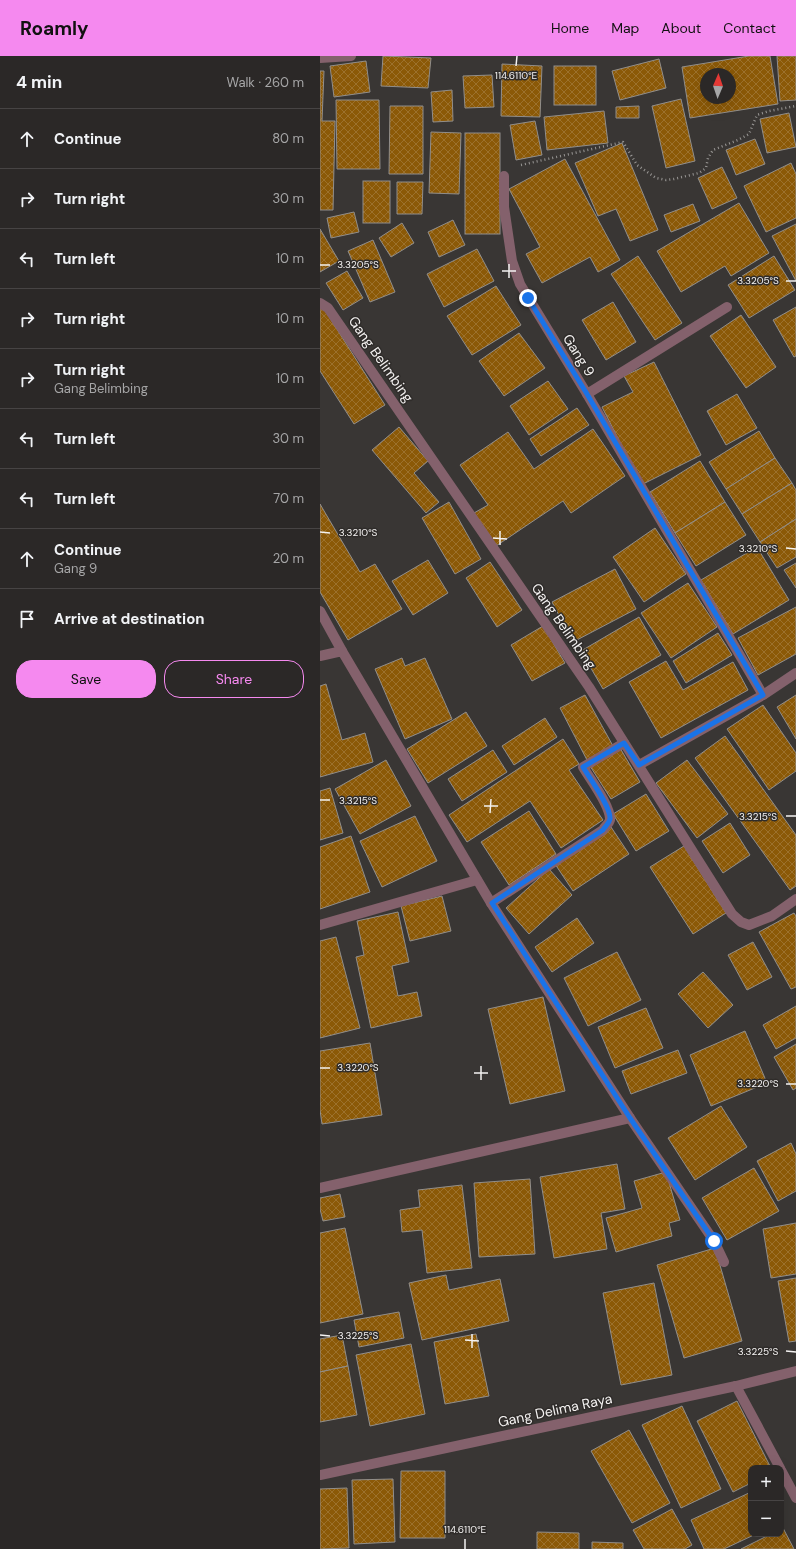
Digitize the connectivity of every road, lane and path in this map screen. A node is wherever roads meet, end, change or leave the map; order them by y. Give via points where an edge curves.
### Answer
1 (351, 56) edge
2 (320, 58) edge
3 (796, 106) edge
4 (504, 176) joint
5 (320, 303) edge
6 (727, 307) dead end
7 (587, 394) junction
8 (320, 611) edge
9 (342, 651) junction
10 (320, 656) edge
11 (796, 673) edge
12 (763, 695) junction
13 (624, 743) junction
14 (639, 765) junction
15 (477, 880) junction
16 (796, 899) edge
17 (492, 903) junction
18 (320, 925) edge
19 (630, 1118) junction
20 (320, 1188) edge
21 (724, 1262) dead end
22 (796, 1371) edge
23 (736, 1386) junction
24 (778, 1465) edge
25 (320, 1474) edge
26 (784, 1476) edge
27 (796, 1498) edge

1 - 2 street
3 - 4 path via 757,115 749,134 713,150 706,168 699,173 666,180 656,178 637,165 624,142 517,166
4 - 7 street, Gang 9 via 504,207 512,261 520,284
5 - 13 street, Gang Belimbing via 328,308 589,687
6 - 7 street, Gang 9
7 - 12 street
8 - 9 street
9 - 10 street
9 - 15 street
11 - 12 street
12 - 14 street
13 - 14 street, Gang Belimbing
13 - 17 street via 583,767 610,815 609,822 603,830
14 - 16 street, Gang Belimbing via 732,914 741,922 750,925 772,916
15 - 17 street
15 - 18 street
17 - 19 street
19 - 20 street
19 - 21 street via 714,1241
22 - 23 street, Gang Delima Raya
23 - 24 street
23 - 25 street, Gang Delima Raya
26 - 27 street

